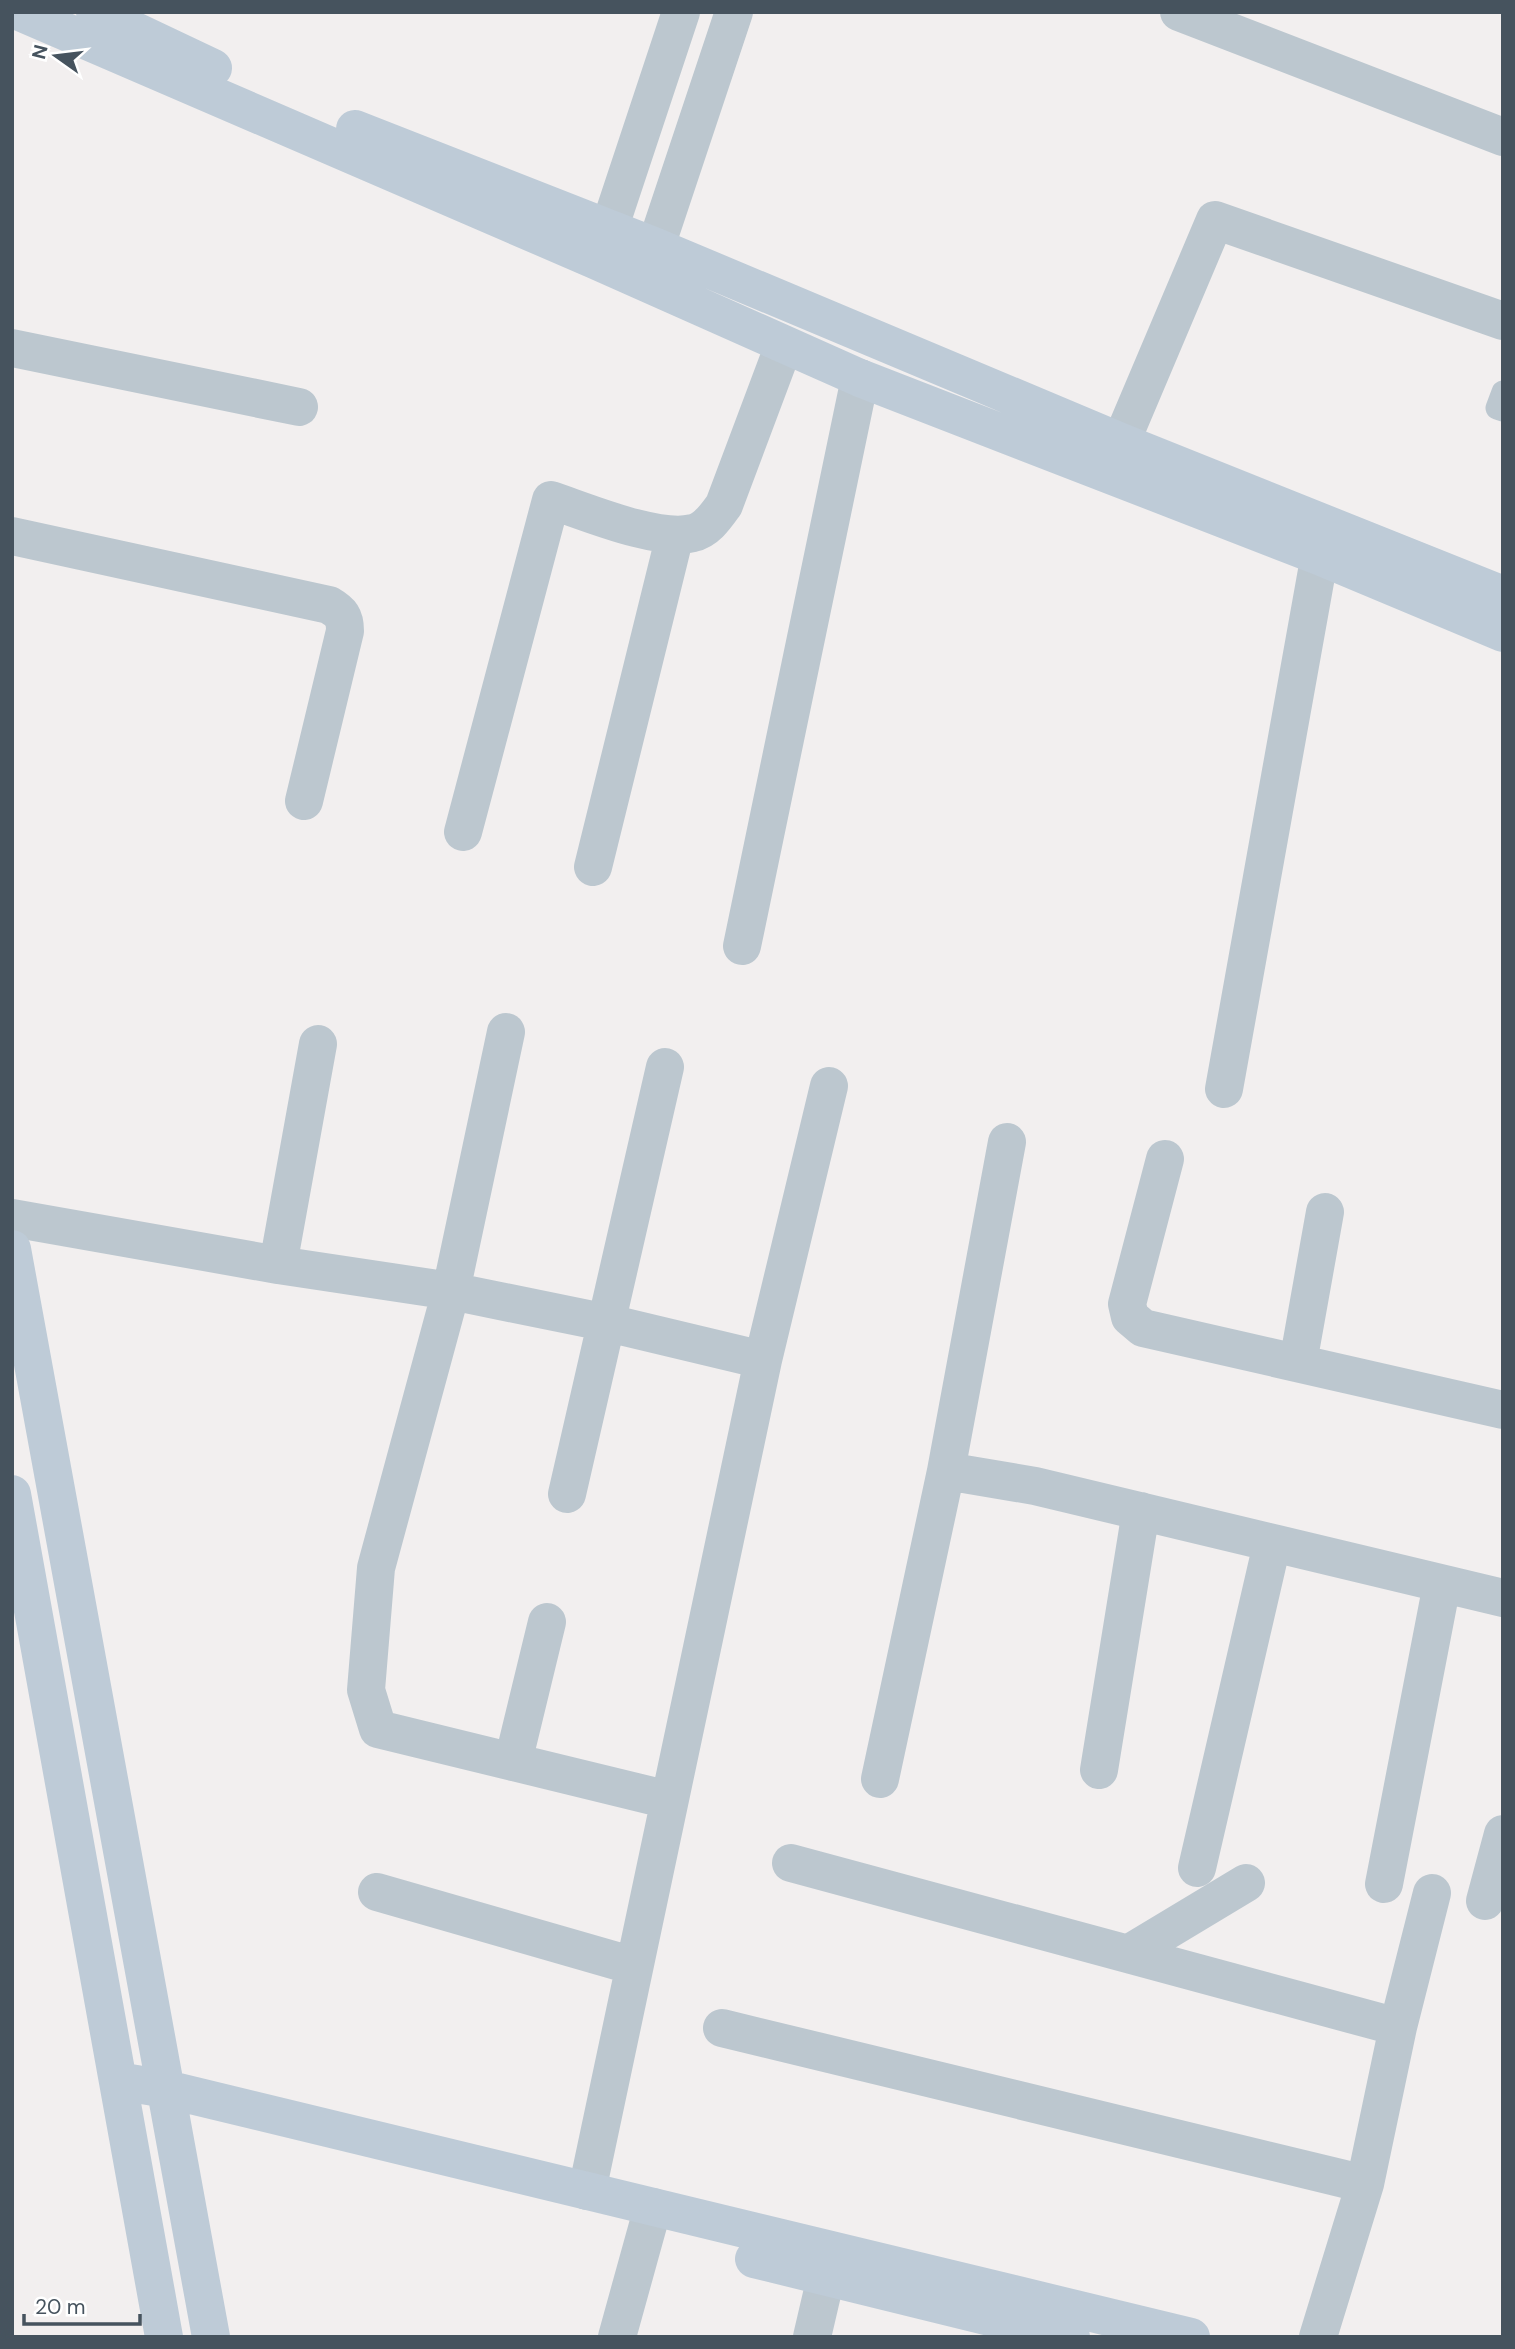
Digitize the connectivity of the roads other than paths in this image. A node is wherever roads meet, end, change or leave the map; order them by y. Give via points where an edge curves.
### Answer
1 (20, 12) edge
2 (95, 12) edge
3 (681, 12) edge
4 (734, 12) edge
5 (1179, 12) edge
6 (1503, 137) edge
7 (602, 245) junction
8 (656, 247) junction
9 (644, 282) junction
10 (1503, 321) edge
11 (784, 345) junction
12 (12, 348) edge
13 (860, 379) junction
14 (1503, 392) edge
15 (299, 407) dead end
16 (1503, 410) edge
17 (1121, 442) junction
18 (675, 535) junction
19 (12, 536) edge
20 (1322, 540) junction
21 (1503, 595) edge
22 (1503, 633) edge
23 (304, 801) dead end
24 (463, 832) dead end
25 (593, 867) dead end
26 (741, 946) dead end
27 (506, 1032) dead end
28 (318, 1044) dead end
29 (664, 1068) dead end
30 (829, 1086) dead end
31 (1224, 1089) dead end
32 (1007, 1142) dead end
33 (1165, 1158) dead end
34 (1325, 1212) dead end
35 (12, 1218) edge
36 (12, 1249) edge
37 (278, 1265) junction
38 (451, 1291) junction
39 (608, 1323) junction
40 (763, 1360) junction
41 (1298, 1363) junction
42 (1503, 1410) edge
43 (946, 1471) junction
44 (12, 1494) edge
45 (567, 1494) dead end
46 (1141, 1511) junction
47 (1272, 1544) junction
48 (1442, 1584) junction
49 (1503, 1598) edge
50 (547, 1622) dead end
51 (513, 1762) junction
52 (1098, 1770) dead end
53 (880, 1779) dead end
54 (669, 1800) junction
55 (1503, 1834) edge
56 (790, 1863) dead end
57 (1197, 1868) dead end
58 (1246, 1883) dead end
59 (1384, 1884) dead end
60 (377, 1892) dead end
61 (1432, 1894) dead end
62 (1485, 1900) dead end
63 (1128, 1954) junction
64 (634, 1966) junction
65 (1398, 2027) junction
66 (722, 2028) dead end
67 (120, 2094) junction
68 (168, 2103) junction
69 (1365, 2183) junction
70 (587, 2191) junction
71 (650, 2220) junction
72 (827, 2277) junction
73 (164, 2337) edge
74 (211, 2337) edge
75 (617, 2337) edge
76 (812, 2337) edge
77 (1071, 2337) edge
78 (1191, 2337) edge
79 (1318, 2337) edge

1 - 7 street
2 - 7 street
3 - 7 street
4 - 8 street
5 - 6 street
7 - 8 street
7 - 9 street
8 - 9 street
8 - 17 street
9 - 11 street
10 - 17 street via 1215,220
11 - 13 street
11 - 18 street via 724,505 712,522 695,533
12 - 15 street
13 - 20 street
13 - 26 street
14 - 16 lane via 1497,408
17 - 20 street
18 - 24 street via 551,500
18 - 25 street
19 - 23 street via 339,610 345,631
20 - 21 street
20 - 22 street
20 - 31 street
27 - 38 street
28 - 37 street
29 - 39 street
30 - 40 street
32 - 43 street
33 - 41 street via 1127,1304 1130,1317 1143,1328
34 - 41 street
35 - 37 street
36 - 68 street
37 - 38 street
38 - 39 street
38 - 51 street via 376,1568 366,1690 378,1729
39 - 40 street
39 - 45 street
40 - 54 street
41 - 42 street
43 - 46 street
43 - 53 street
44 - 67 street
46 - 47 street
46 - 52 street
47 - 48 street
47 - 57 street
48 - 49 street
48 - 59 street
50 - 51 street
51 - 54 street
54 - 64 street
55 - 62 street
56 - 63 street
58 - 63 street
60 - 64 street
61 - 65 street
63 - 65 street
64 - 70 street
65 - 69 street
66 - 69 street
67 - 68 street
67 - 73 street
68 - 70 street
68 - 71 street
68 - 74 street
69 - 79 street
70 - 71 street
71 - 72 street
71 - 75 street
71 - 78 street
72 - 76 street
72 - 77 street

